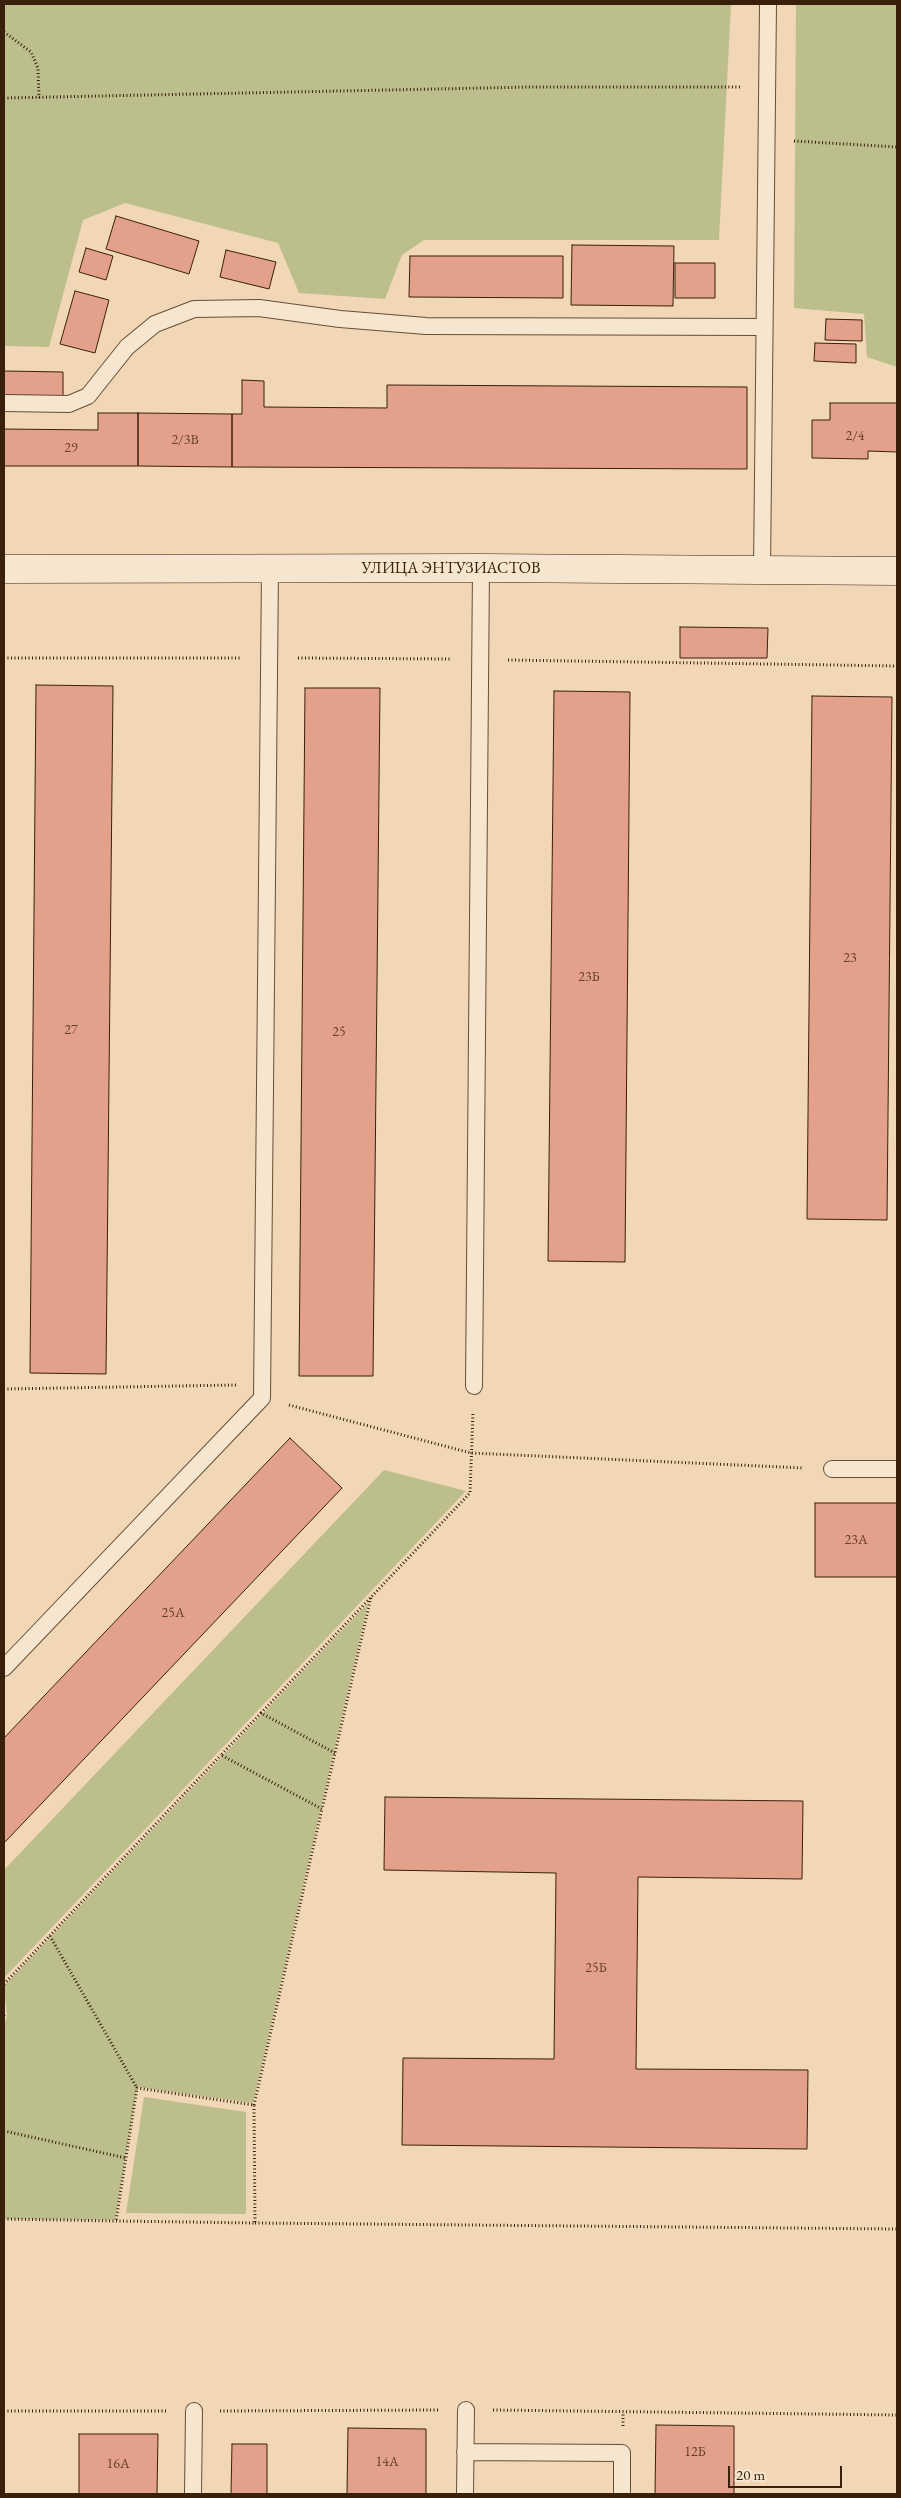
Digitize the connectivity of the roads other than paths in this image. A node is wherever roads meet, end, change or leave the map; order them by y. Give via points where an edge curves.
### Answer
1 (768, 4) edge
2 (764, 327) junction
3 (4, 403) edge
4 (482, 568) junction
5 (4, 569) edge
6 (270, 569) junction
7 (762, 570) junction
8 (897, 571) edge
9 (474, 1386) road end
10 (832, 1469) road end
11 (897, 1469) edge
12 (4, 1668) edge
13 (466, 2410) dead end
14 (194, 2411) dead end
15 (465, 2452) junction
16 (193, 2494) edge
17 (465, 2494) edge
18 (622, 2494) edge

1 - 2 lane
2 - 3 lane via 426,326 258,308 194,309 155,324 127,347 88,396 69,404
2 - 7 lane
4 - 6 main road, УЛИЦА ЭНТУЗИАСТОВ
4 - 7 main road, УЛИЦА ЭНТУЗИАСТОВ
4 - 9 lane
5 - 6 main road, УЛИЦА ЭНТУЗИАСТОВ
6 - 12 lane via 262,1391
7 - 8 main road, УЛИЦА ЭНТУЗИАСТОВ
10 - 11 lane
13 - 15 lane
14 - 16 lane
15 - 17 lane
15 - 18 lane via 622,2453

